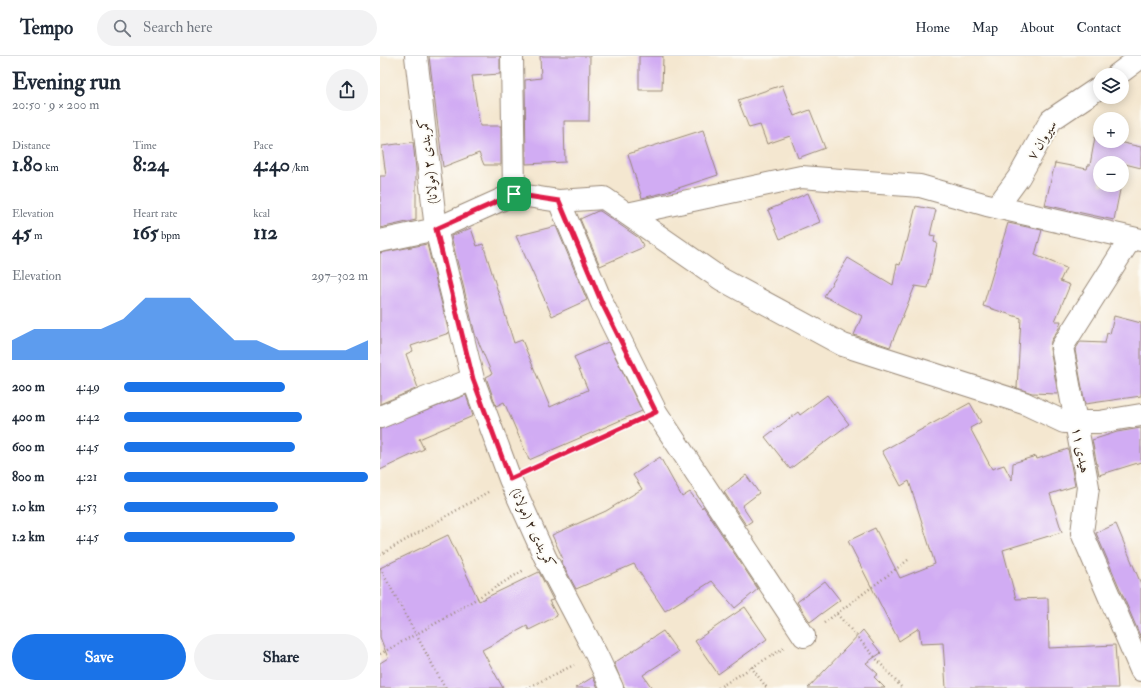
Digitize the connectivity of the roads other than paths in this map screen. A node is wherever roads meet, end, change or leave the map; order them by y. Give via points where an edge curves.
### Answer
1 (416, 56) edge
2 (512, 56) edge
3 (1141, 57) edge
4 (1126, 68) edge
5 (1093, 92) edge
6 (514, 194) junction
7 (559, 201) junction
8 (997, 207) junction
9 (627, 214) junction
10 (436, 229) junction
11 (1136, 239) edge
12 (380, 241) edge
13 (473, 379) junction
14 (1141, 415) edge
15 (380, 417) edge
16 (1076, 422) junction
17 (804, 636) dead end
18 (1141, 670) edge
19 (612, 688) edge

1 - 10 street, کمربندی ۲ (مولانا)
2 - 6 street
3 - 4 street
5 - 8 street, سیروان ۷ via 1051,120 1019,177
6 - 7 street
6 - 10 street
7 - 9 street via 604,198
7 - 17 street via 602,303 656,412
8 - 9 street via 920,186 802,177
8 - 11 street
9 - 16 street via 721,279 843,345 1024,403 1064,422
10 - 12 street
10 - 13 street, کمربندی ۲ (مولانا)
11 - 16 street, هیدی ۱۱ via 1084,310 1062,347
13 - 15 street
13 - 19 street, کمربندی ۲ (مولانا) via 510,479 545,557
14 - 16 street via 1099,422
16 - 18 street, هیدی ۱۱ via 1088,487 1082,533

